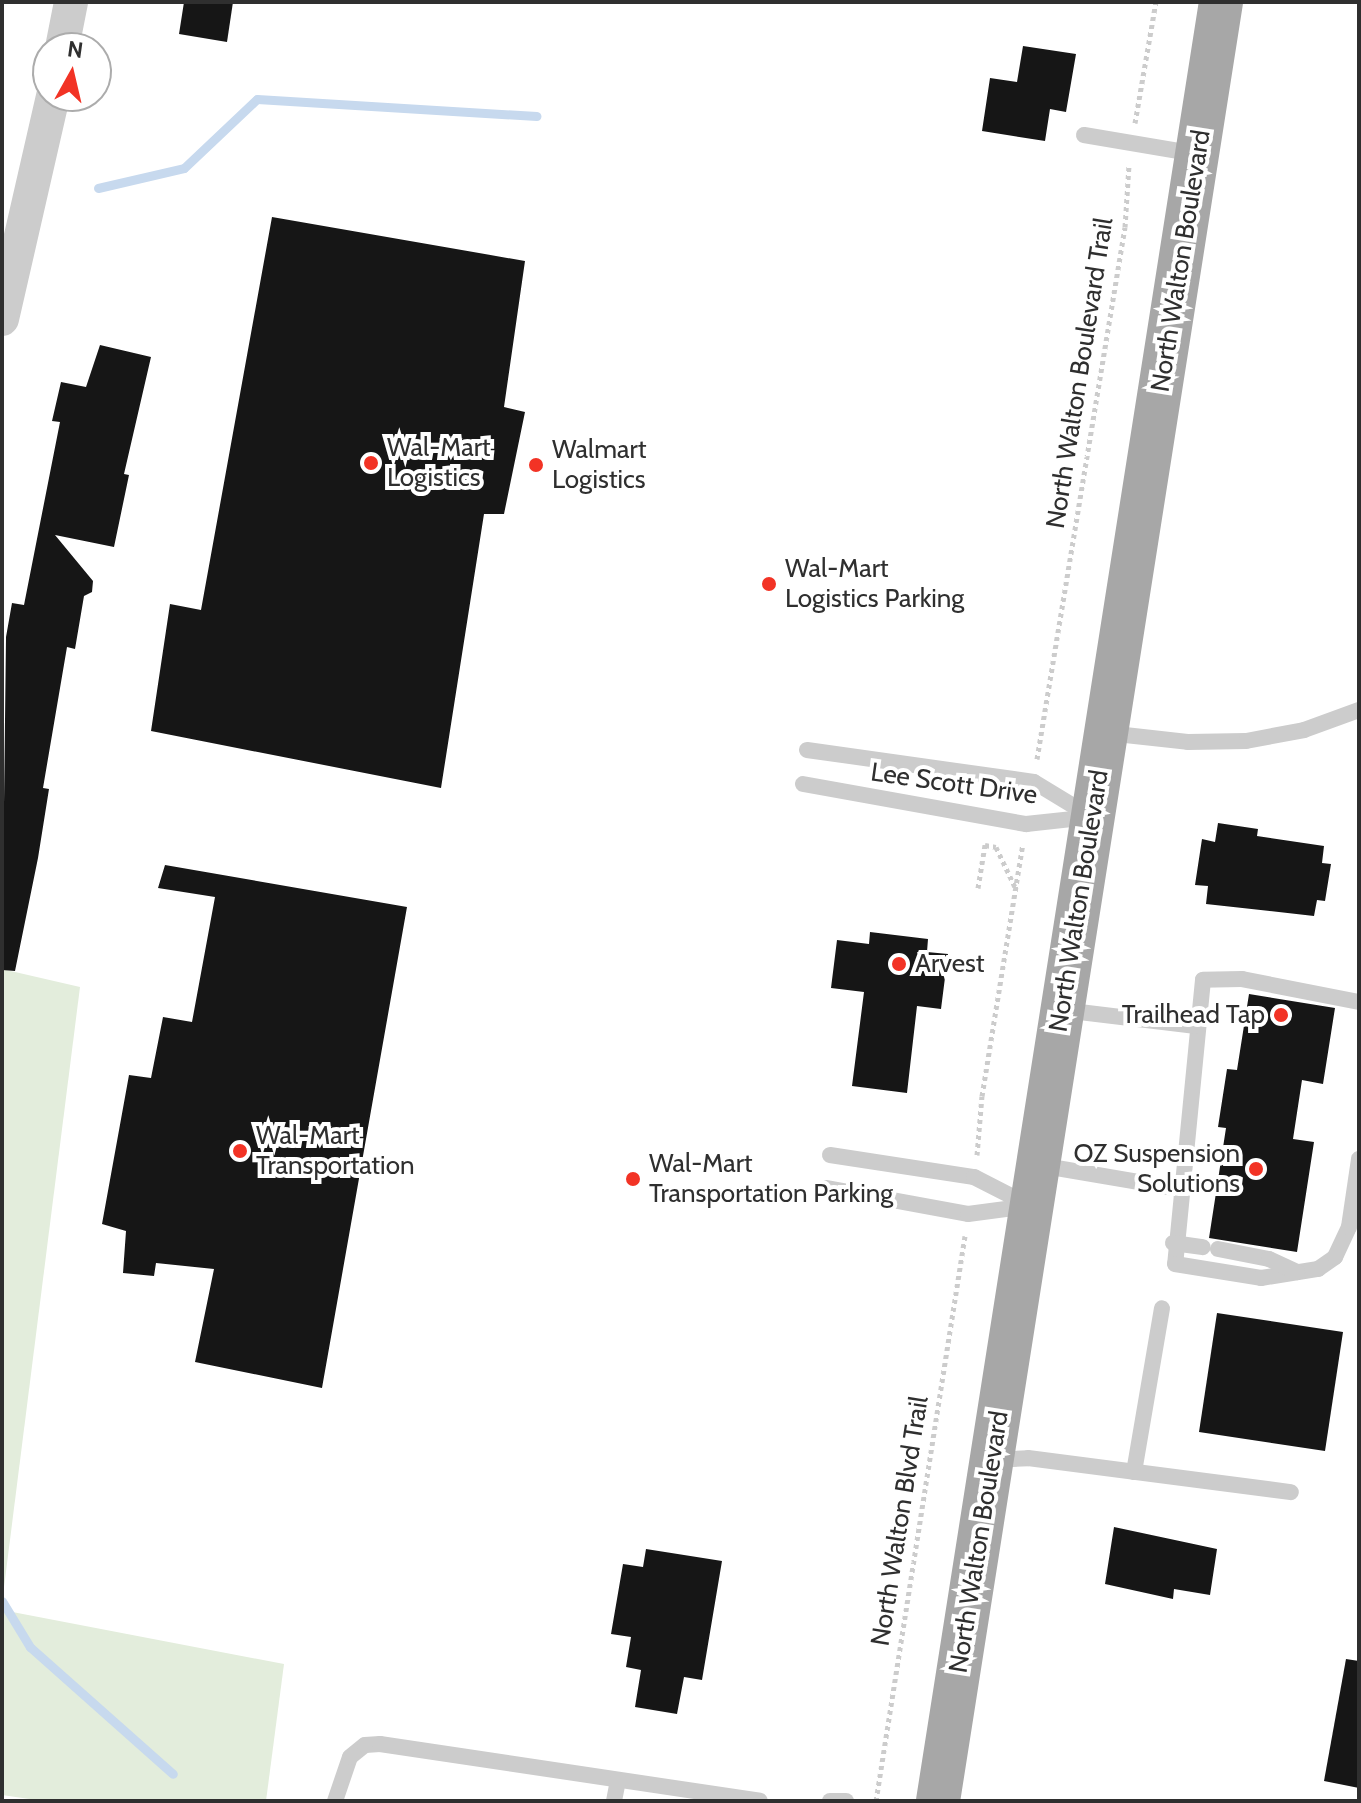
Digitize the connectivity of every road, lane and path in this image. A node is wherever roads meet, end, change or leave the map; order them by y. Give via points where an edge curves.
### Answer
1 (71, 2) edge
2 (1156, 2) edge
3 (1221, 2) edge
4 (65, 32) edge
5 (49, 112) edge
6 (1084, 135) dead end
7 (1131, 144) junction
8 (1198, 154) junction
9 (2, 319) edge
10 (1359, 710) edge
11 (1107, 733) junction
12 (807, 750) dead end
13 (1039, 751) dead end
14 (803, 784) dead end
15 (1091, 817) junction
16 (1019, 872) dead end
17 (978, 888) dead end
18 (1016, 888) junction
19 (1359, 1002) edge
20 (1061, 1010) junction
21 (1196, 1026) junction
22 (978, 1150) dead end
23 (830, 1155) dead end
24 (1359, 1159) edge
25 (1034, 1185) junction
26 (827, 1188) dead end
27 (1179, 1189) junction
28 (1173, 1243) junction
29 (963, 1248) dead end
30 (1298, 1273) junction
31 (1162, 1308) dead end
32 (992, 1460) junction
33 (1134, 1472) junction
34 (1291, 1492) dead end
35 (618, 1780) junction
36 (335, 1801) edge
37 (614, 1801) edge
38 (760, 1801) edge
39 (830, 1801) edge
40 (846, 1801) edge
41 (876, 1801) edge
42 (938, 1801) edge

1 - 4 street
2 - 7 path, North Walton Boulevard Trail
3 - 8 main road, North Walton Boulevard
5 - 9 street
6 - 7 lane
7 - 8 lane
7 - 13 path, North Walton Boulevard Trail via 1125,227
8 - 11 main road, North Walton Boulevard
10 - 11 lane via 1304,730 1246,741 1188,742
11 - 15 main road, North Walton Boulevard
12 - 15 lane, Lee Scott Drive via 1034,782
14 - 15 lane, Lee Scott Drive via 1026,824
15 - 20 main road, North Walton Boulevard
16 - 18 path
17 - 18 path via 985,845 996,847
18 - 22 path
19 - 21 lane via 1242,979 1203,980
20 - 21 lane
20 - 25 main road, North Walton Boulevard
21 - 27 lane
23 - 25 lane
24 - 30 lane via 1349,1227 1335,1257 1318,1269
25 - 26 lane via 968,1214
25 - 27 lane
25 - 32 main road, North Walton Boulevard
27 - 28 lane
28 - 30 lane via 1269,1259
28 - 30 lane via 1175,1264 1261,1278
29 - 41 path, North Walton Blvd Trail
31 - 33 lane
32 - 33 lane via 1028,1458
32 - 42 main road, North Walton Boulevard
33 - 34 lane
35 - 36 lane via 365,1745 350,1757
35 - 37 lane
35 - 38 lane
39 - 40 lane

